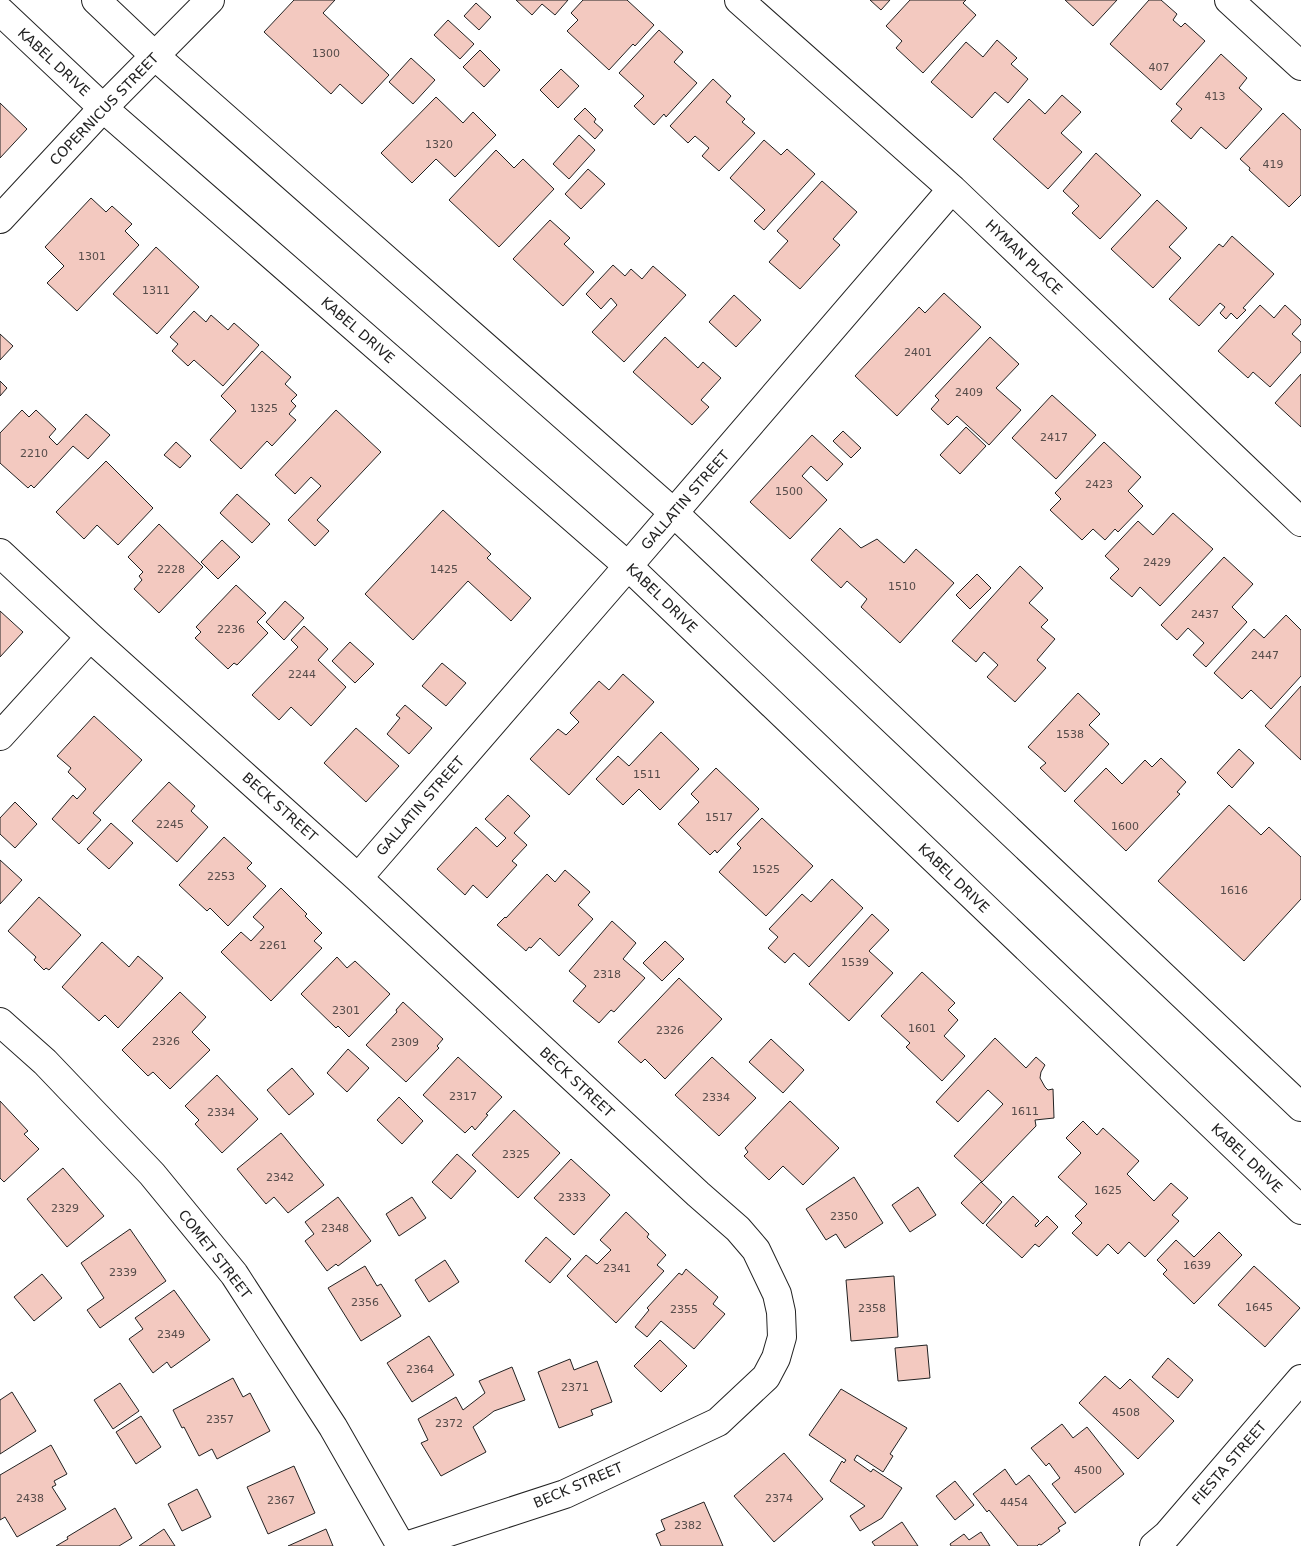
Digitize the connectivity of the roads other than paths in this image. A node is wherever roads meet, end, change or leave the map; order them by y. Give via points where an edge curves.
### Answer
1 (96, 0) edge
2 (210, 0) edge
3 (739, 0) edge
4 (1229, 0) edge
5 (0, 11) edge
6 (155, 56) junction
7 (1301, 66) edge
8 (103, 108) junction
9 (952, 189) junction
10 (0, 219) edge
11 (674, 512) junction
12 (1301, 522) edge
13 (0, 553) edge
14 (628, 566) junction
15 (90, 637) junction
16 (0, 736) edge
17 (358, 878) junction
18 (0, 1022) edge
19 (1301, 1107) edge
20 (1301, 1210) edge
21 (1301, 1379) edge
22 (401, 1546) edge
23 (406, 1546) edge
24 (1154, 1546) edge

1 - 6 street
2 - 6 street, COPERNICUS STREET
3 - 9 street, HYMAN PLACE
4 - 7 street
5 - 8 street, KABEL DRIVE
6 - 8 street, COPERNICUS STREET
6 - 11 street
8 - 10 street, COPERNICUS STREET
8 - 14 street, KABEL DRIVE
9 - 11 street, GALLATIN STREET
9 - 12 street, HYMAN PLACE
11 - 14 street, GALLATIN STREET
11 - 19 street
13 - 15 street, BECK STREET
14 - 17 street, GALLATIN STREET
14 - 20 street, KABEL DRIVE
15 - 16 street
15 - 17 street, BECK STREET
17 - 23 street, BECK STREET via 738,1229 756,1250 777,1294 781,1312 782,1337 766,1377 718,1422 564,1494
18 - 22 street, COMET STREET via 45,1062 152,1174 234,1274 333,1428
21 - 24 street, FIESTA STREET

